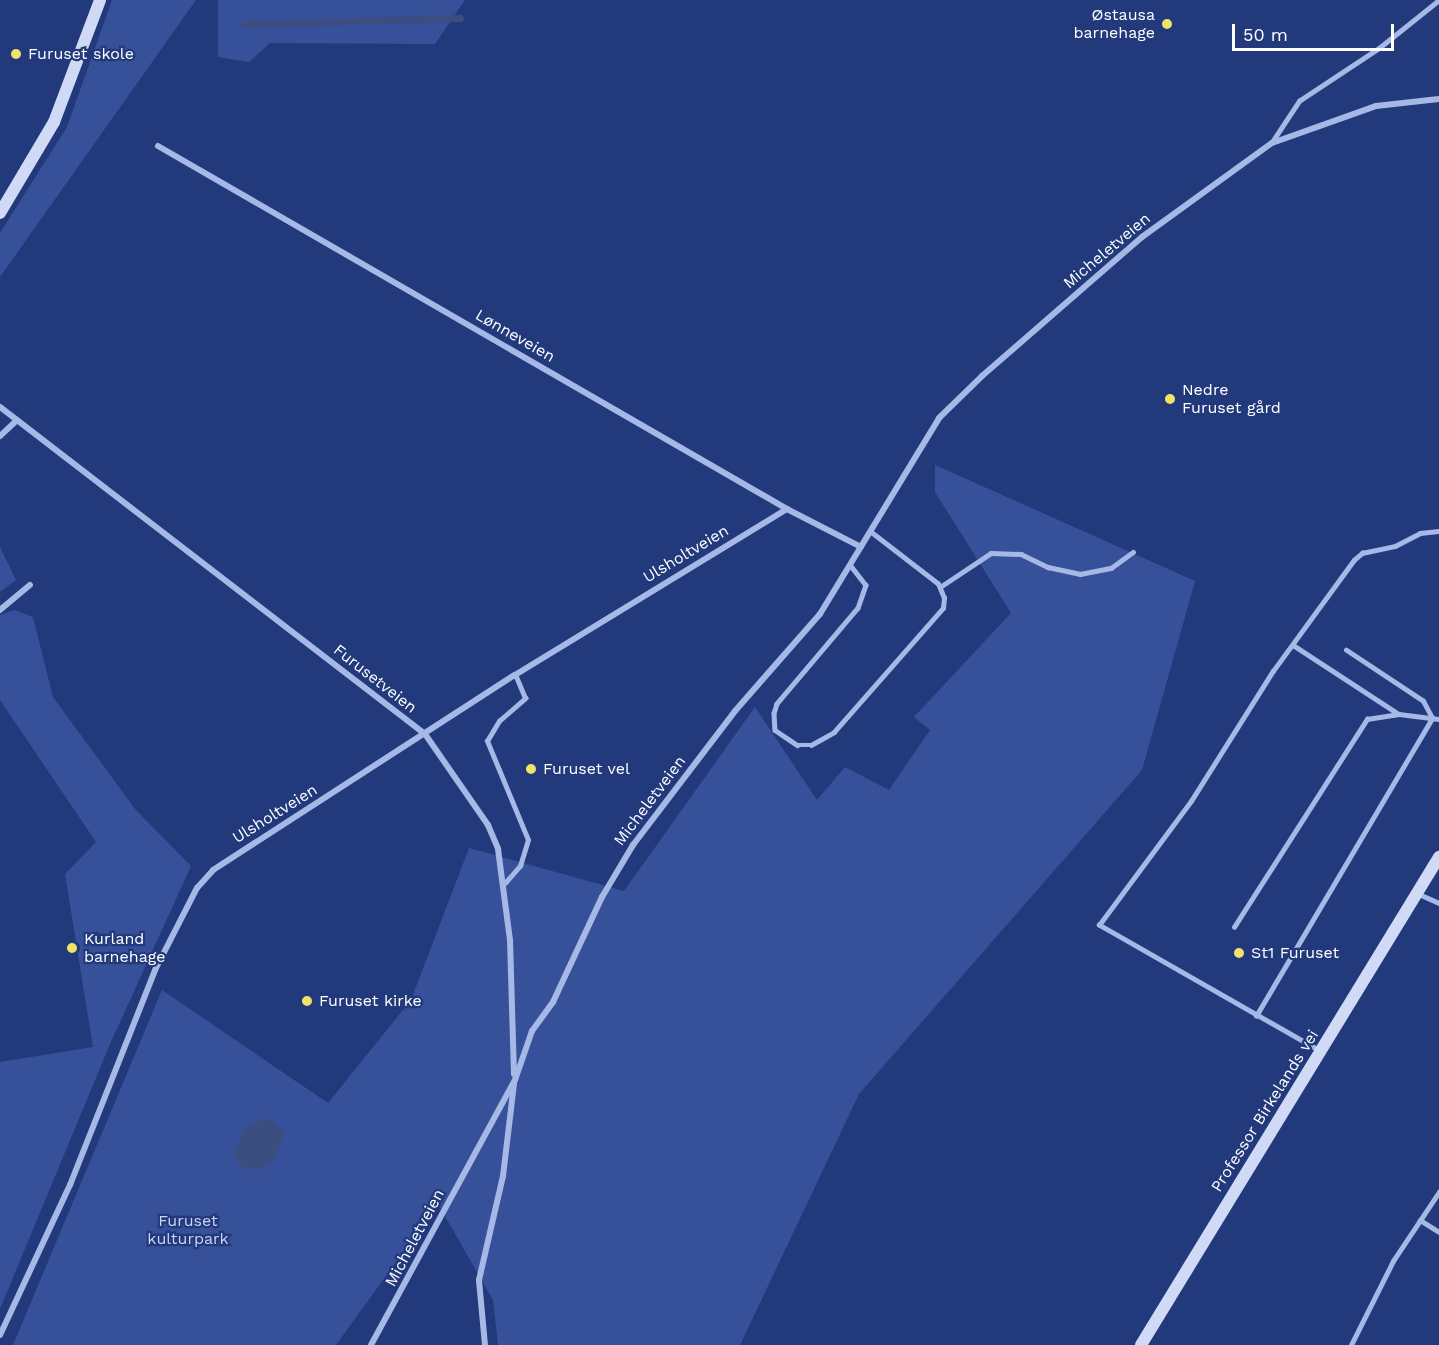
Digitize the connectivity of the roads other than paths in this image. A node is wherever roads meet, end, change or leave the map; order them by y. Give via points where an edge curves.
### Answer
1 (100, 0) edge
2 (1439, 0) edge
3 (1439, 99) edge
4 (1272, 143) junction
5 (158, 146) dead end
6 (0, 213) edge
7 (0, 407) edge
8 (17, 420) junction
9 (0, 435) edge
10 (787, 508) junction
11 (1439, 531) edge
12 (872, 533) junction
13 (861, 547) junction
14 (1133, 552) dead end
15 (851, 566) junction
16 (30, 585) dead end
17 (940, 587) junction
18 (0, 610) edge
19 (1293, 645) junction
20 (1346, 650) dead end
21 (515, 675) junction
22 (1399, 714) junction
23 (1432, 718) junction
24 (1439, 719) edge
25 (426, 734) junction
26 (1439, 856) edge
27 (505, 883) junction
28 (1417, 893) junction
29 (1439, 903) edge
30 (1234, 927) dead end
31 (1256, 1016) junction
32 (1321, 1052) junction
33 (515, 1080) junction
34 (1439, 1192) edge
35 (1420, 1220) junction
36 (1439, 1232) edge
37 (0, 1335) edge
38 (371, 1345) edge
39 (485, 1345) edge
40 (1141, 1345) edge
41 (1351, 1345) edge

1 - 6 main road via 54,122
2 - 4 lane via 1379,48 1299,100
3 - 4 street, Micheletveien via 1376,106
4 - 12 street, Micheletveien via 1142,237 975,382 939,418
5 - 10 street, Lønneveien
7 - 8 street, Furusetveien
8 - 9 street
8 - 25 street, Furusetveien
10 - 13 street, Lønneveien
10 - 21 street, Ulsholtveien
11 - 19 lane via 1420,533 1395,546 1362,553
12 - 13 street, Micheletveien
12 - 17 lane
13 - 15 street, Micheletveien
14 - 17 lane via 1111,568 1080,573 1048,567 1021,554 991,554
15 - 17 lane via 866,585 862,601 777,704 774,713 775,730 797,745 811,745 834,732 943,608
15 - 33 street, Micheletveien via 800,641 735,711 633,845 602,897 553,1002 532,1031
16 - 18 street
19 - 22 lane
19 - 31 lane via 1191,801 1099,925
20 - 23 lane via 1423,701
21 - 25 street, Ulsholtveien
21 - 27 lane via 525,698 499,721 487,741 528,840 520,866
22 - 23 lane
22 - 30 lane via 1367,719
23 - 24 lane
23 - 31 lane
25 - 27 street, Furusetveien via 488,825
25 - 37 street, Ulsholtveien via 213,870 197,888 156,968 70,1185
26 - 28 main road, Professor Birkelands vei
27 - 33 street, Furusetveien
28 - 29 lane
28 - 32 main road, Professor Birkelands vei
31 - 32 lane
32 - 40 main road, Professor Birkelands vei
33 - 38 street, Micheletveien
33 - 39 street, Micheletveien via 503,1176 479,1280
34 - 35 lane
35 - 36 lane
35 - 41 lane via 1393,1261

